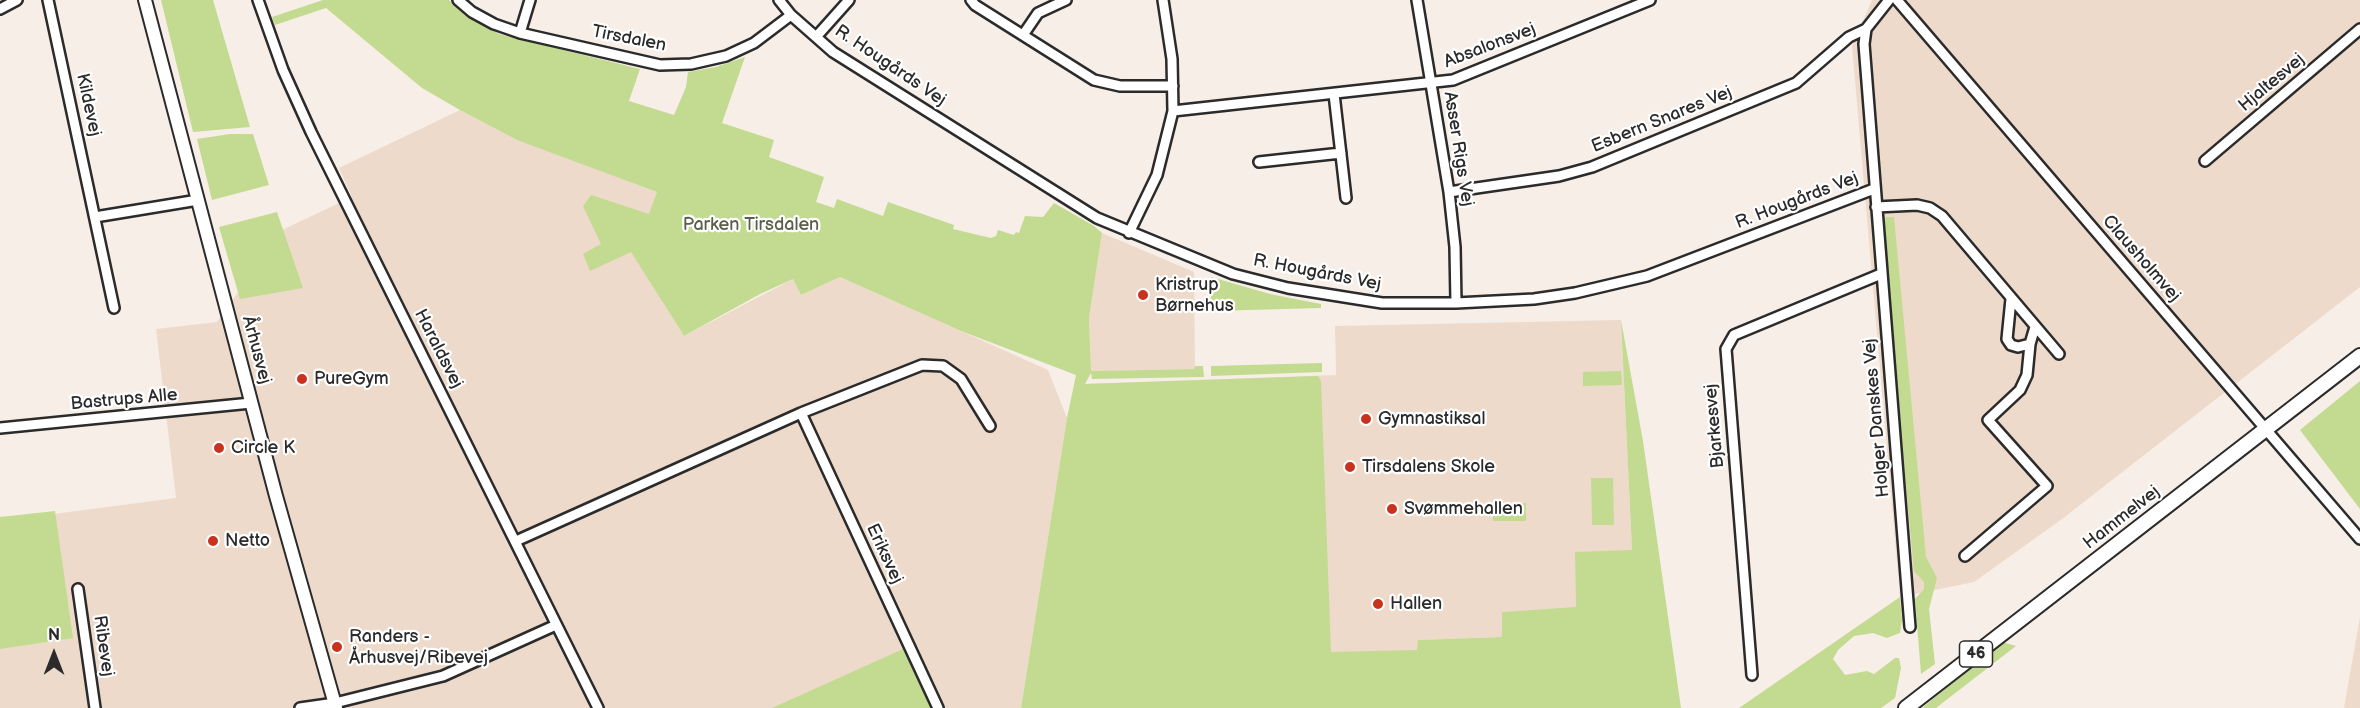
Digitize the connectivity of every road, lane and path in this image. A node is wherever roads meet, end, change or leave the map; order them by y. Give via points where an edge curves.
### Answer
1 (17, 0) edge
2 (48, 0) edge
3 (145, 0) edge
4 (258, 0) edge
5 (458, 0) edge
6 (530, 0) edge
7 (779, 0) edge
8 (849, 0) edge
9 (971, 0) edge
10 (1066, 0) edge
11 (1163, 0) edge
12 (1417, 0) edge
13 (1650, 0) edge
14 (1889, 0) edge
15 (1897, 0) edge
16 (0, 9) edge
17 (791, 15) junction
18 (1866, 29) junction
19 (2360, 29) edge
20 (520, 33) junction
21 (1023, 35) junction
22 (816, 37) junction
23 (1431, 84) junction
24 (1173, 86) junction
25 (1334, 94) junction
26 (1173, 111) junction
27 (1341, 153) junction
28 (2205, 161) dead end
29 (1259, 162) dead end
30 (1874, 189) junction
31 (1449, 192) junction
32 (1346, 198) dead end
33 (198, 200) junction
34 (1876, 207) junction
35 (95, 217) junction
36 (1129, 232) junction
37 (1881, 274) junction
38 (2011, 298) junction
39 (1456, 303) junction
40 (114, 308) dead end
41 (2035, 327) junction
42 (2030, 344) junction
43 (2059, 354) dead end
44 (2360, 356) edge
45 (251, 403) junction
46 (801, 413) junction
47 (990, 426) dead end
48 (0, 428) edge
49 (2266, 429) junction
50 (2360, 539) edge
51 (516, 542) junction
52 (1965, 556) dead end
53 (78, 589) dead end
54 (556, 625) junction
55 (1910, 627) dead end
56 (1752, 675) dead end
57 (335, 705) edge
58 (95, 708) edge
59 (300, 708) edge
60 (598, 708) edge
61 (938, 708) edge
62 (1906, 708) edge

1 - 16 street
2 - 35 street, Kildevej
3 - 33 main road, Århusvej
4 - 51 street, Haraldsvej via 311,132
5 - 20 street, Tirsdalen via 494,24
6 - 20 street
7 - 17 street, R. Hougårds Vej
8 - 22 street
9 - 21 street
10 - 21 street via 1038,13
11 - 24 street
12 - 23 street, Asser Rigs Vej
13 - 23 street, Absalonsvej via 1453,80
14 - 18 street
15 - 49 street, Clausholmvej
17 - 20 street, Tirsdalen via 754,43 726,56 691,64 660,64
17 - 22 street, R. Hougårds Vej
18 - 30 street, Holger Danskes Vej
18 - 31 street, Esbern Snares Vej via 1849,37 1796,83 1592,167 1559,176
19 - 28 street, Hjaltesvej
21 - 24 street via 1094,80 1120,86
22 - 36 street, R. Hougårds Vej via 930,114 1097,218
23 - 25 street, Absalonsvej
23 - 31 street, Asser Rigs Vej
24 - 26 street
25 - 26 street, Absalonsvej
25 - 27 street
26 - 36 street via 1157,175
27 - 29 street
27 - 32 street
30 - 34 street, Holger Danskes Vej
30 - 39 street, R. Hougårds Vej via 1647,276 1534,299
31 - 39 street, Asser Rigs Vej
33 - 35 street
33 - 45 main road, Århusvej
34 - 37 street, Holger Danskes Vej
34 - 38 street via 1930,208 1942,216
35 - 40 street, Kildevej
36 - 39 street, R. Hougårds Vej via 1233,274 1288,288 1382,303
37 - 55 street, Holger Danskes Vej
37 - 56 street, Bjarkesvej via 1734,335 1726,349
38 - 41 street
38 - 42 street via 2007,339 2018,347
41 - 42 street
41 - 43 street
42 - 52 street via 2020,390 1988,420 2047,486
44 - 49 highway, Hammelvej / 46
45 - 48 street, Bastrups Alle
45 - 57 main road, Århusvej
46 - 47 street via 922,365 943,366 961,378
46 - 51 street
46 - 61 street, Eriksvej
49 - 50 street, Clausholmvej
49 - 62 highway, Hammelvej / 46
51 - 54 street, Haraldsvej
53 - 58 street, Ribevej
54 - 57 street via 443,676
54 - 60 street, Haraldsvej
57 - 59 street

